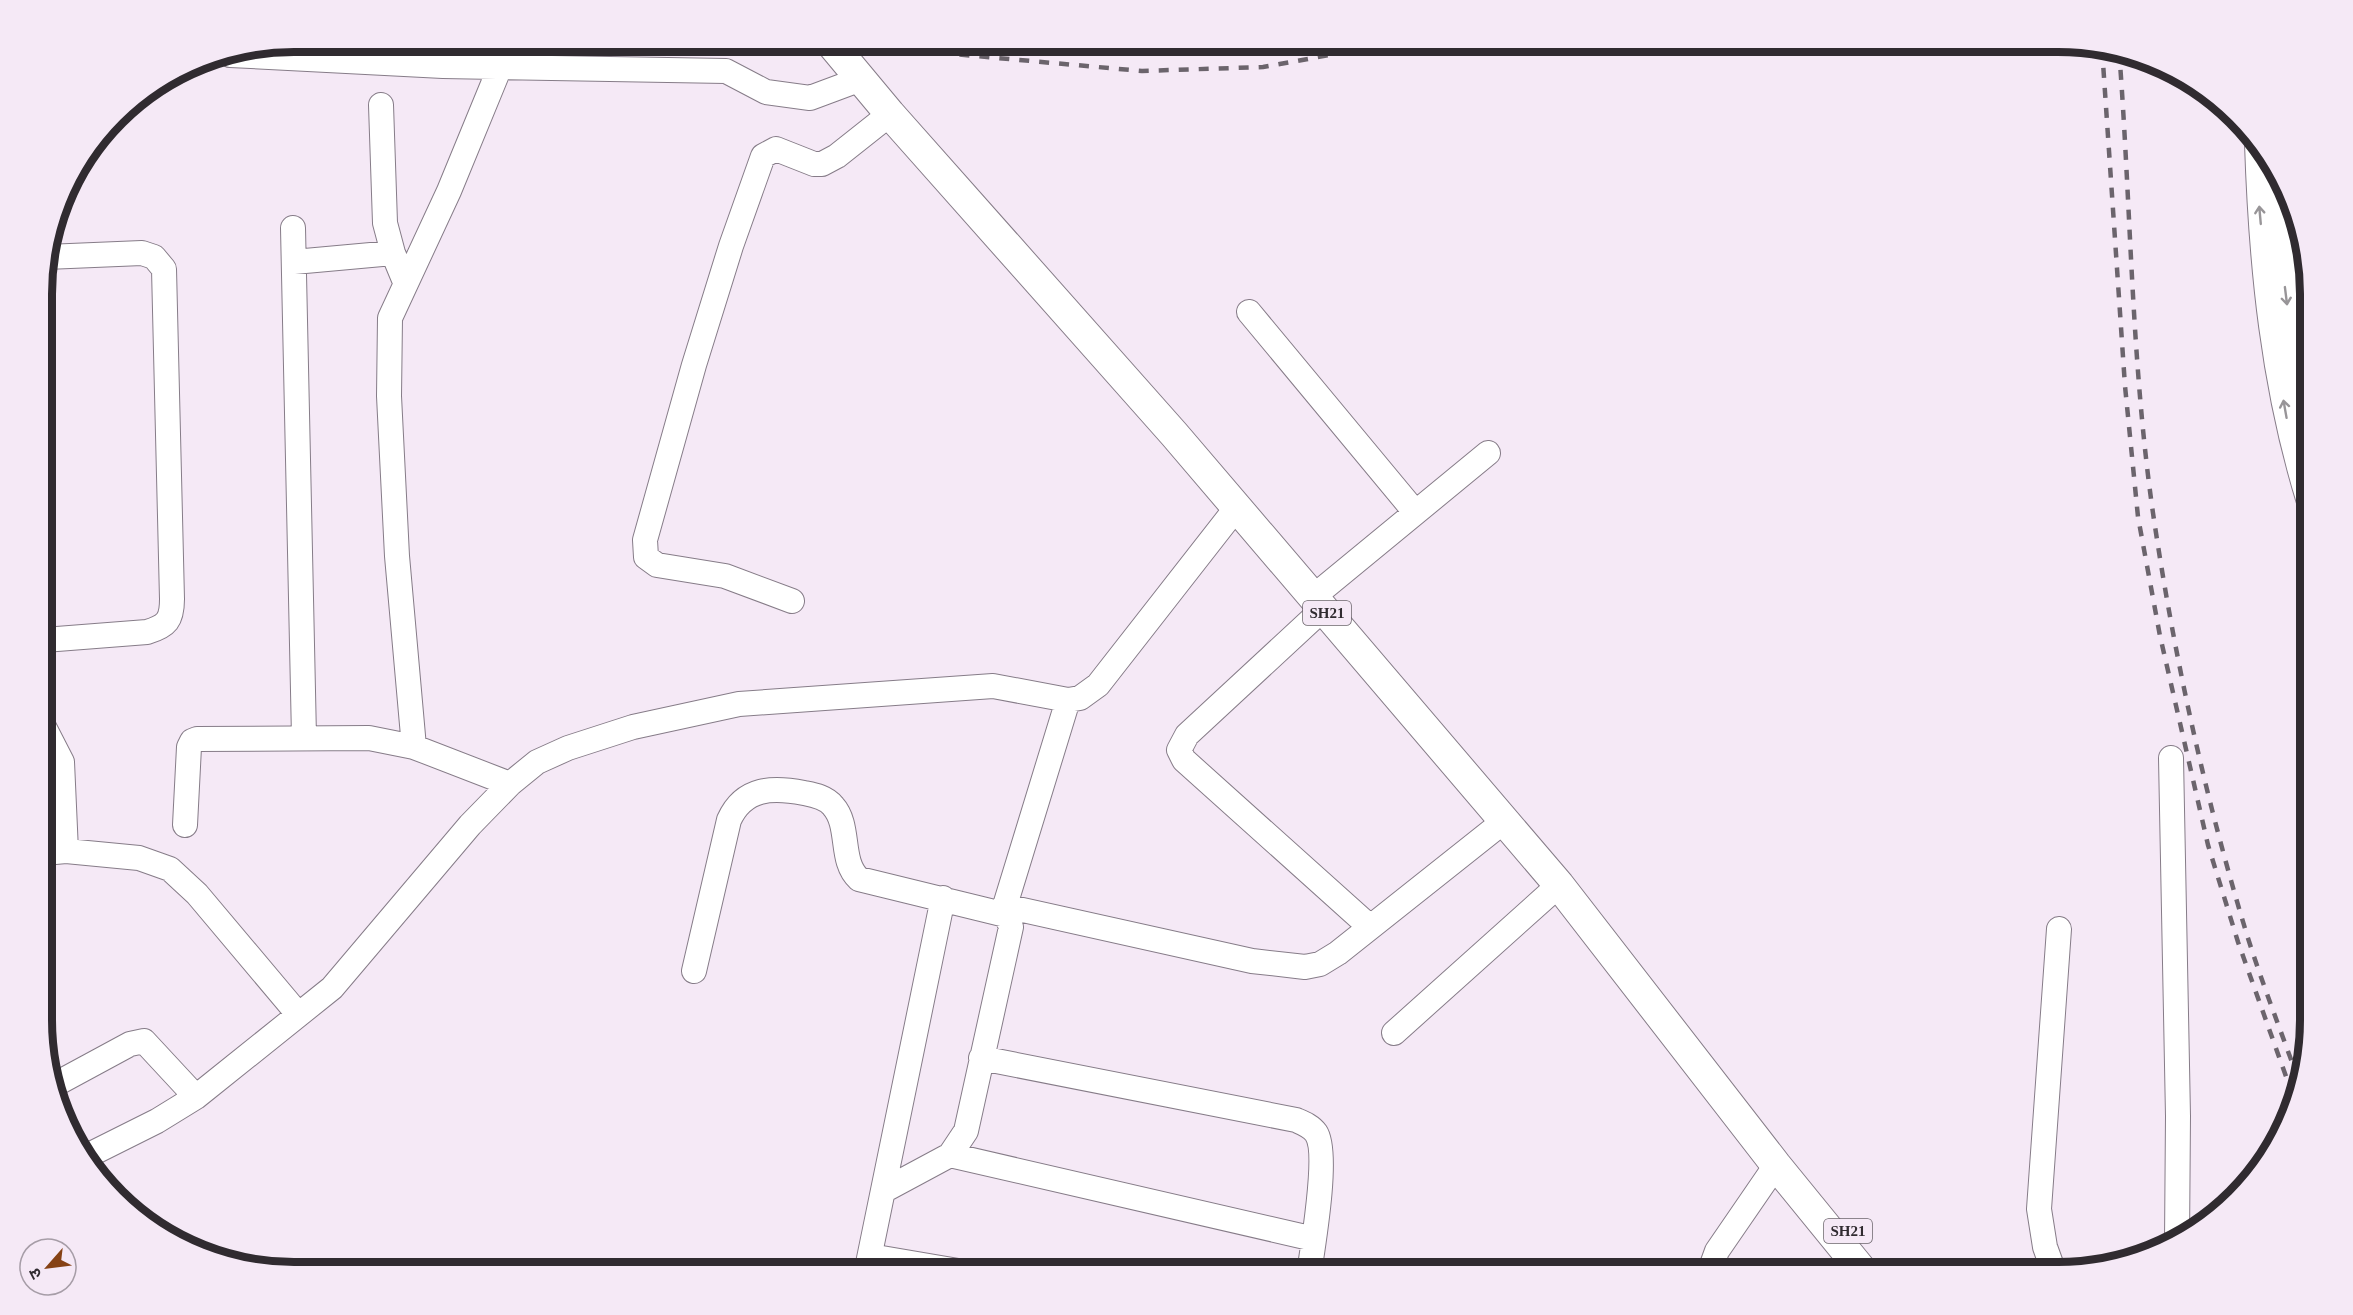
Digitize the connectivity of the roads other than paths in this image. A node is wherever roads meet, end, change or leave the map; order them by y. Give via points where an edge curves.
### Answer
1 (838, 52) edge
2 (254, 56) edge
3 (500, 68) junction
4 (861, 79) junction
5 (381, 105) dead end
6 (890, 114) junction
7 (2257, 157) edge
8 (2279, 195) edge
9 (293, 228) dead end
10 (393, 253) junction
11 (56, 257) edge
12 (294, 262) junction
13 (405, 282) junction
14 (1249, 312) dead end
15 (2300, 390) edge
16 (1488, 453) dead end
17 (2300, 474) edge
18 (1237, 507) junction
19 (1414, 513) junction
20 (792, 601) dead end
21 (1318, 603) junction
22 (52, 639) edge
23 (1068, 700) junction
24 (304, 737) junction
25 (52, 745) edge
26 (414, 747) junction
27 (2171, 758) dead end
28 (510, 784) junction
29 (1503, 822) junction
30 (185, 825) dead end
31 (55, 852) edge
32 (1559, 885) junction
33 (943, 898) junction
34 (1004, 909) junction
35 (1370, 927) junction
36 (2059, 929) dead end
37 (694, 971) dead end
38 (298, 1014) junction
39 (1394, 1033) dead end
40 (981, 1058) junction
41 (61, 1082) edge
42 (196, 1097) junction
43 (92, 1153) edge
44 (951, 1155) junction
45 (1776, 1165) junction
46 (883, 1191) junction
47 (1806, 1199) junction
48 (2177, 1232) edge
49 (1314, 1239) junction
50 (869, 1262) edge
51 (1311, 1262) edge
52 (1713, 1262) edge
53 (1855, 1262) edge
54 (1875, 1262) edge
55 (2050, 1262) edge

1 - 4 main road, SH21
2 - 3 street
3 - 4 street via 726,71 766,92 810,98
3 - 13 street via 449,191
4 - 6 main road, SH21
5 - 10 street via 385,223
6 - 18 main road, SH21
6 - 20 street via 830,161 814,164 776,149 763,156 694,365 645,540 646,557 657,565 725,576
17 -> 7 street via 2291,446 2270,330
8 -> 15 street via 2284,289
9 - 12 street
10 - 12 street
10 - 13 street
11 - 22 street via 142,254 154,257 164,269 172,615 168,623 147,632
12 - 24 street
13 - 26 street via 390,318 389,396 397,556
14 - 19 street
16 - 19 street
18 - 21 main road, SH21
18 - 23 street via 1098,685 1080,698
19 - 21 street
21 - 29 main road, SH21
21 - 35 street via 1187,735 1179,750 1184,760
23 - 28 street via 993,686 739,704 633,727 568,748 537,762
23 - 34 street
24 - 26 street via 369,738
24 - 30 street via 192,741
25 - 31 street via 62,762
26 - 28 street
27 - 48 street
28 - 38 street via 470,825 332,988
29 - 32 main road, SH21
29 - 35 street
31 - 38 street via 140,858 170,869 197,894
32 - 39 street
32 - 45 main road, SH21
33 - 34 street
33 - 37 street via 859,879 850,866 838,814 825,799 782,789 759,791 740,803 729,820
33 - 46 street
34 - 35 street via 1252,961 1305,967 1328,960
34 - 40 street via 1011,927
36 - 55 street via 2039,1209
38 - 42 street
40 - 44 street via 966,1131
40 - 49 street via 1307,1125 1315,1132 1322,1154
41 - 42 street via 130,1044 144,1041
42 - 43 street
44 - 46 street
44 - 49 street
45 - 47 main road, SH21
45 - 52 street
46 - 50 street
47 - 53 main road, SH21
47 - 54 main road, SH21 via 1834,1215
49 - 51 street

